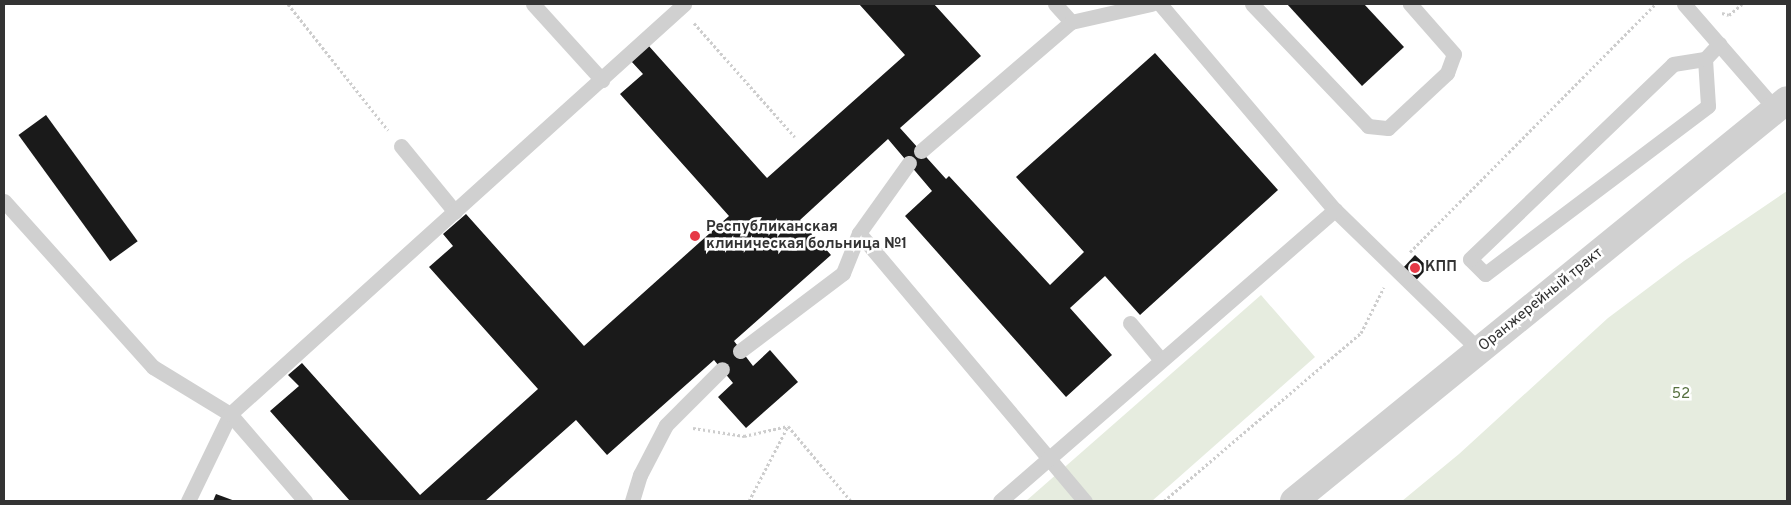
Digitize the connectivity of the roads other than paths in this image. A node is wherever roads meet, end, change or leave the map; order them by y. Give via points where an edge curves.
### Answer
1 (533, 4) edge
2 (1055, 4) edge
3 (1151, 4) edge
4 (1160, 4) edge
5 (1252, 4) edge
6 (1410, 4) edge
7 (1684, 4) edge
8 (682, 6) edge
9 (1071, 22) junction
10 (1719, 44) junction
11 (1705, 59) junction
12 (602, 80) junction
13 (1781, 105) edge
14 (401, 146) road end
15 (921, 151) dead end
16 (909, 163) dead end
17 (4, 201) edge
18 (1335, 210) junction
19 (456, 212) junction
20 (859, 233) junction
21 (1130, 323) dead end
22 (1479, 350) junction
23 (740, 351) dead end
24 (1161, 360) junction
25 (722, 369) dead end
26 (230, 414) junction
27 (1050, 459) junction
28 (188, 501) edge
29 (305, 501) edge
30 (632, 501) edge
31 (1000, 501) edge
32 (1086, 501) edge
33 (1294, 501) edge

1 - 12 lane
2 - 9 lane
3 - 9 lane
4 - 18 lane
5 - 6 lane via 1368,126 1388,128 1447,73 1454,54
7 - 10 lane
8 - 12 lane
9 - 15 lane
10 - 11 lane
10 - 13 lane
11 - 11 lane via 1673,64 1470,259 1485,274 1708,106
12 - 19 lane
13 - 22 street, Оранжерейный тракт
14 - 19 lane
16 - 20 lane
17 - 26 lane via 153,368
18 - 22 lane
18 - 24 lane
19 - 26 lane
20 - 23 lane via 843,273
20 - 27 lane
21 - 24 lane
22 - 33 street, Оранжерейный тракт
24 - 27 lane
25 - 30 lane via 666,425 640,475
26 - 28 lane
26 - 29 lane
27 - 31 lane
27 - 32 lane

